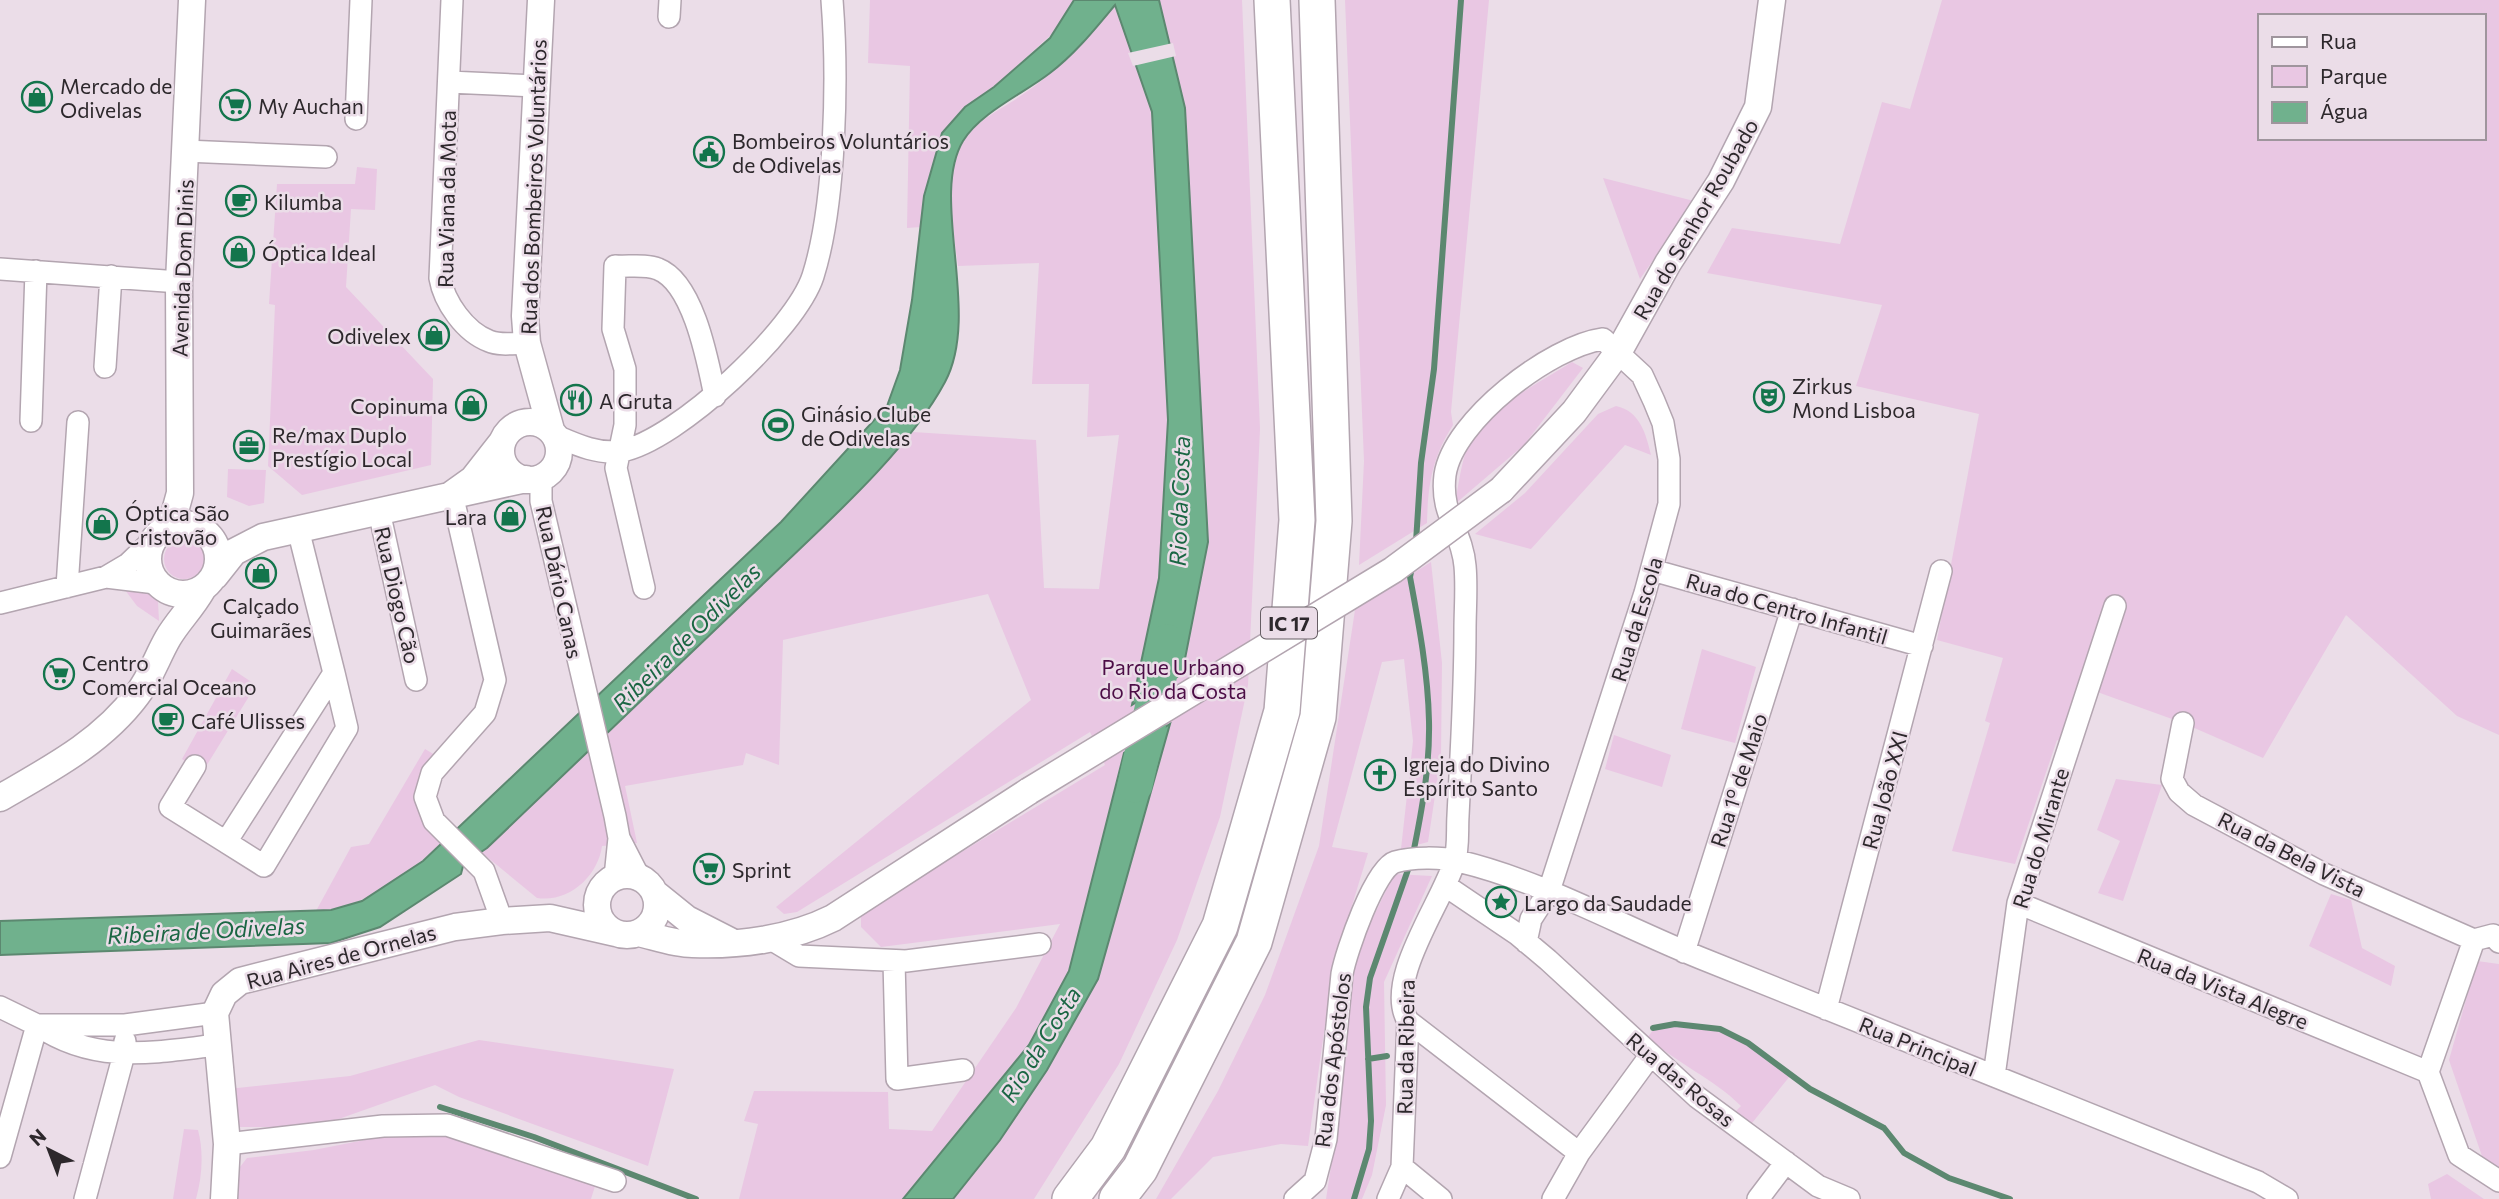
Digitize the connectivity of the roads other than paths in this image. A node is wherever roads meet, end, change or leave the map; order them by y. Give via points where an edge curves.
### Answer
1 (192, 0) edge
2 (361, 0) edge
3 (453, 0) edge
4 (541, 0) edge
5 (832, 0) edge
6 (1272, 0) edge
7 (1317, 0) edge
8 (1772, 0) edge
9 (449, 82) junction
10 (536, 86) junction
11 (356, 118) dead end
12 (185, 150) junction
13 (326, 157) dead end
14 (0, 269) edge
15 (36, 271) junction
16 (111, 276) junction
17 (179, 282) junction
18 (527, 343) junction
19 (1619, 351) junction
20 (105, 367) dead end
21 (534, 373) junction
22 (715, 396) junction
23 (31, 421) dead end
24 (78, 422) dead end
25 (553, 433) junction
26 (504, 438) junction
27 (620, 451) junction
28 (533, 479) junction
29 (453, 494) junction
30 (379, 511) junction
31 (194, 526) junction
32 (298, 529) junction
33 (158, 536) junction
34 (263, 537) junction
35 (1652, 570) junction
36 (1941, 571) dead end
37 (106, 577) junction
38 (208, 583) junction
39 (160, 586) junction
40 (66, 587) junction
41 (644, 588) dead end
42 (0, 603) edge
43 (2115, 606) dead end
44 (1792, 609) junction
45 (169, 636) junction
46 (1922, 646) junction
47 (334, 673) junction
48 (416, 680) dead end
49 (2183, 723) dead end
50 (195, 766) dead end
51 (0, 798) edge
52 (226, 842) junction
53 (1455, 860) junction
54 (627, 885) junction
55 (1446, 886) junction
56 (1549, 891) junction
57 (2018, 903) junction
58 (550, 918) junction
59 (502, 921) junction
60 (628, 933) junction
61 (769, 939) junction
62 (2474, 940) junction
63 (731, 942) junction
64 (1526, 942) junction
65 (2499, 942) edge
66 (1040, 944) dead end
67 (1684, 952) junction
68 (894, 961) junction
69 (0, 1007) edge
70 (1826, 1009) junction
71 (215, 1013) junction
72 (1408, 1021) junction
73 (37, 1025) junction
74 (125, 1025) junction
75 (216, 1045) junction
76 (124, 1054) junction
77 (1650, 1056) junction
78 (963, 1070) dead end
79 (2428, 1072) junction
80 (1994, 1076) junction
81 (227, 1144) junction
82 (1579, 1153) junction
83 (0, 1157) edge
84 (1786, 1162) junction
85 (1402, 1167) junction
86 (615, 1181) dead end
87 (2499, 1181) edge
88 (85, 1199) edge
89 (224, 1199) edge
90 (1070, 1199) edge
91 (1117, 1199) edge
92 (1296, 1199) edge
93 (1388, 1199) edge
94 (1441, 1199) edge
95 (1553, 1199) edge
96 (1758, 1199) edge
97 (1849, 1199) edge
98 (2287, 1199) edge

1 - 12 street, Avenida Dom Dinis
2 - 11 street
3 - 9 street, Rua Viana da Mota
4 - 10 street, Rua dos Bombeiros Voluntários
5 - 22 street via 834,78 826,208 812,278 798,307
6 - 90 highway, IC 17 via 1297,520 1282,711 1220,926 1108,1148
7 - 91 highway, IC 17 via 1334,521 1318,717 1254,942 1140,1169
8 - 19 street, Rua do Senhor Roubado via 1758,107 1721,181
9 - 10 street, Rua Viana da Mota
9 - 18 street, Rua Viana da Mota via 440,278 443,297 474,333 491,342
10 - 18 street, Rua dos Bombeiros Voluntários
12 - 13 street
12 - 17 street, Avenida Dom Dinis
14 - 15 street
15 - 16 street
15 - 23 street
16 - 17 street
16 - 20 street
17 - 33 street, Avenida Dom Dinis via 180,493 174,515
18 - 21 street, Rua dos Bombeiros Voluntários
19 - 35 street, Rua da Escola via 1646,384 1663,423 1669,459 1669,504
19 - 53 street, Rua da Ribeira via 1603,339 1561,351 1488,405 1458,439 1446,472 1445,510 1461,543 1465,568 1465,685
19 - 61 street, Rua do Senhor Roubado, bridge via 1574,412 1501,490 1392,570 1029,791 833,918 805,932
21 - 25 street, Rua dos Bombeiros Voluntários
21 - 26 street via 527,401
22 - 27 street via 673,429
22 - 27 street via 702,336 677,285 656,268 615,266 613,330 625,369
24 - 40 street
25 - 26 street via 536,422 527,422 512,428
25 - 27 street via 580,447
25 - 28 street via 559,457 550,471
26 - 28 street via 506,467
26 - 29 street via 472,479
27 - 41 street via 616,468
28 - 29 street
28 - 54 street, Rua Dário Canas
29 - 30 street
29 - 59 street via 495,680 485,713 432,773 426,786 427,810 484,871
30 - 32 street
30 - 48 street, Rua Diogo Cão
31 - 33 street via 172,526
31 - 34 street via 231,536
31 - 38 street via 211,537 219,557
32 - 34 street
32 - 47 street
33 - 37 street
33 - 39 street via 148,563
34 - 38 street via 234,552
35 - 44 street, Rua do Centro Infantil
35 - 56 street, Rua da Escola
36 - 46 street, Rua João XXI
37 - 39 street
37 - 40 street
38 - 39 street via 183,595
38 - 45 street
39 - 45 street via 170,617
40 - 42 street
43 - 57 street, Rua do Mirante
44 - 46 street, Rua do Centro Infantil
44 - 67 street, Rua 1º de Maio
45 - 51 street via 145,683 113,723 67,759
46 - 70 street, Rua João XXI
47 - 52 street
47 - 52 street via 348,728 264,866
49 - 62 street, Rua da Bela Vista via 2172,779 2194,805 2324,874
50 - 52 street via 170,807
53 - 55 street, Rua da Ribeira
53 - 56 street, Rua dos Apóstolos
53 - 92 street, Rua dos Apóstolos via 1393,862 1380,873 1344,962 1326,1139 1315,1181
54 - 58 street
54 - 60 street via 655,917
54 - 60 street via 596,906 606,927
54 - 63 street
55 - 64 street
55 - 72 street, Rua da Ribeira via 1404,975 1402,1012
56 - 64 street, Rua da Escola via 1531,919
56 - 67 street, Rua Principal
57 - 79 street, Rua da Vista Alegre
57 - 80 street, Rua do Mirante
58 - 59 street, Rua Aires de Ornelas
58 - 60 street, Rua do Senhor Roubado
59 - 71 street, Rua Aires de Ornelas via 455,927 240,981 224,993
60 - 63 street, Rua do Senhor Roubado via 690,944
61 - 63 street, Rua do Senhor Roubado
61 - 68 street via 799,956
62 - 65 street, Rua da Bela Vista via 2493,935
62 - 79 street
64 - 77 street, Rua das Rosas
66 - 68 street
67 - 70 street, Rua Principal
68 - 78 street via 898,1079
69 - 73 street
70 - 80 street, Rua Principal
71 - 74 street
71 - 75 street
72 - 82 street
72 - 85 street, Rua da Ribeira
73 - 74 street
73 - 76 street via 73,1045
73 - 83 street
74 - 76 street
75 - 76 street
75 - 81 street
76 - 88 street
77 - 82 street
77 - 84 street, Rua das Rosas
79 - 87 street via 2459,1155
80 - 98 street, Rua Principal via 2258,1182
81 - 86 street via 383,1126 447,1125
81 - 89 street
82 - 95 street
84 - 96 street
84 - 97 street, Rua das Rosas via 1818,1186
85 - 93 street, Rua da Ribeira
85 - 94 street

